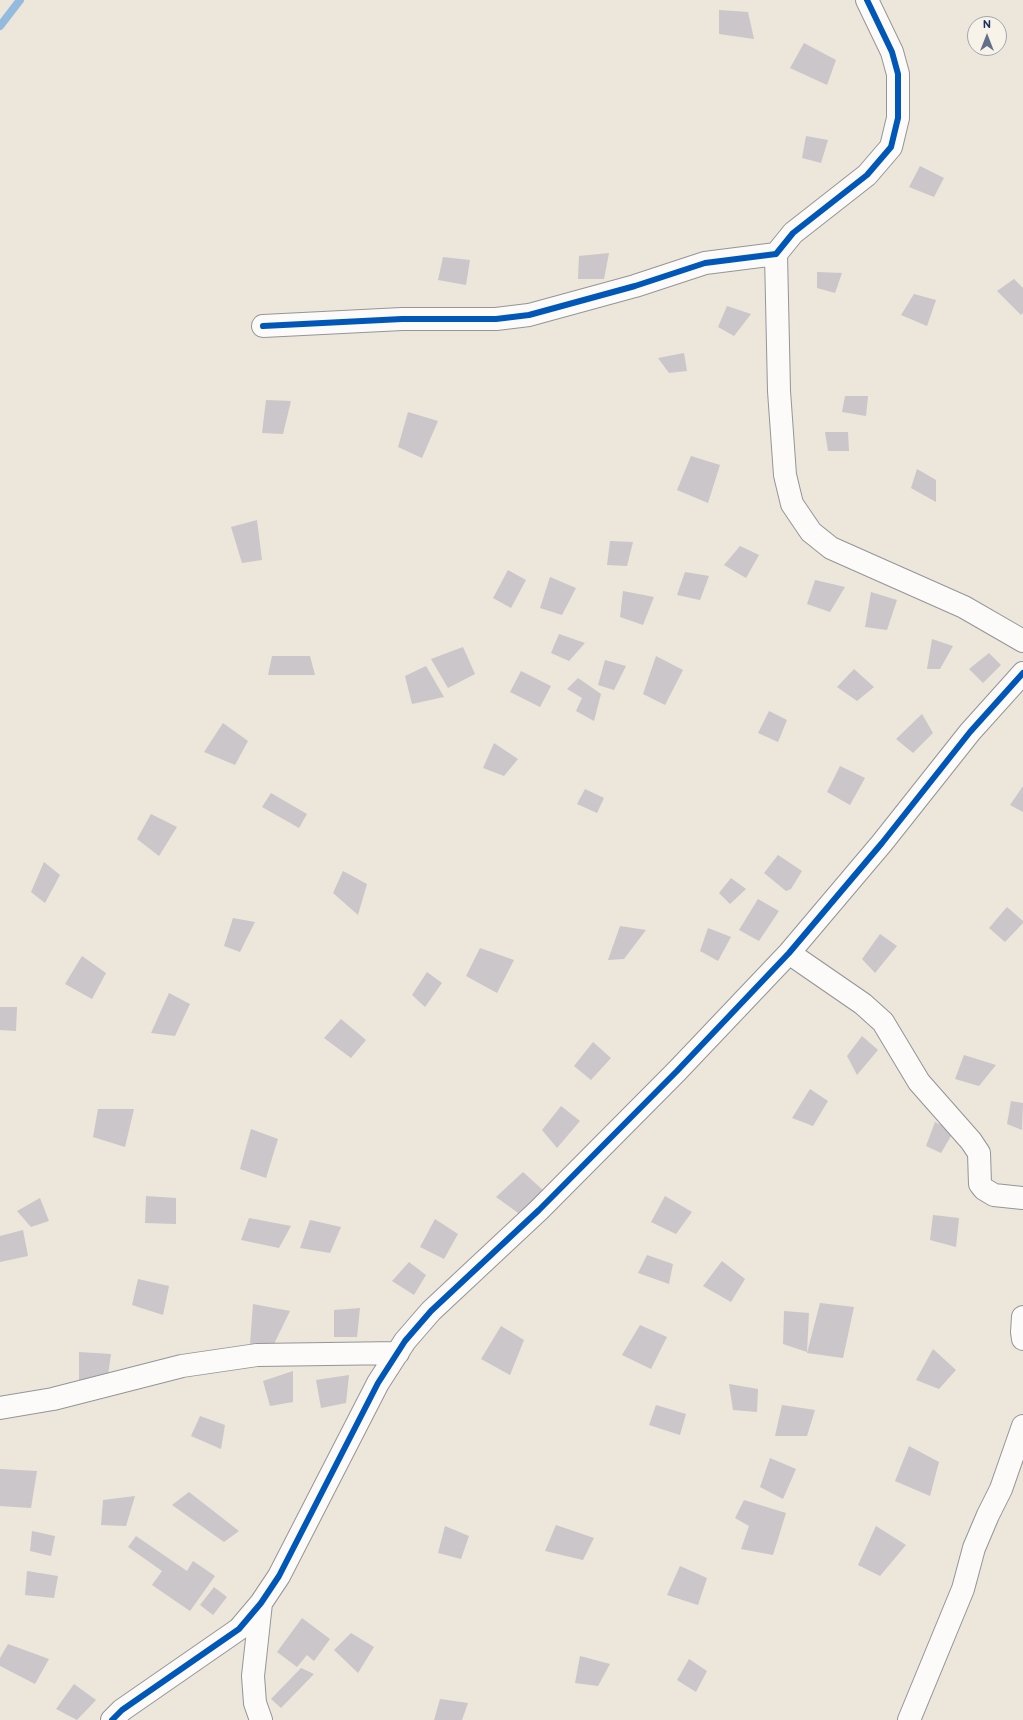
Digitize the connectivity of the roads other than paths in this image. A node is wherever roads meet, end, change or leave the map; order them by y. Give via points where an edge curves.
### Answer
1 (867, 0) edge
2 (776, 254) junction
3 (263, 326) dead end
4 (1023, 641) edge
5 (1023, 673) edge
6 (789, 953) junction
7 (1023, 1198) edge
8 (1023, 1316) edge
9 (1023, 1339) edge
10 (398, 1353) junction
11 (0, 1408) edge
12 (1023, 1426) edge
13 (261, 1603) junction
14 (112, 1720) edge
15 (262, 1720) edge
16 (909, 1720) edge

1 - 2 street via 892,52 898,74 898,118 891,147 867,175 793,233
2 - 3 street via 705,263 635,286 528,315 496,319 402,319
2 - 4 street via 779,391 785,474 792,504 811,532 831,548 964,607
5 - 6 street via 970,732 882,843
6 - 7 street via 863,1004 883,1022 919,1082 979,1153 980,1184 984,1189 994,1195
6 - 10 street via 539,1210 431,1311
8 - 9 street
10 - 11 street via 257,1355 182,1366 53,1399
10 - 13 street via 378,1383 279,1576
12 - 16 street via 1002,1489 974,1548 963,1589
13 - 14 street via 238,1630 128,1706
13 - 15 street via 253,1676 255,1703

